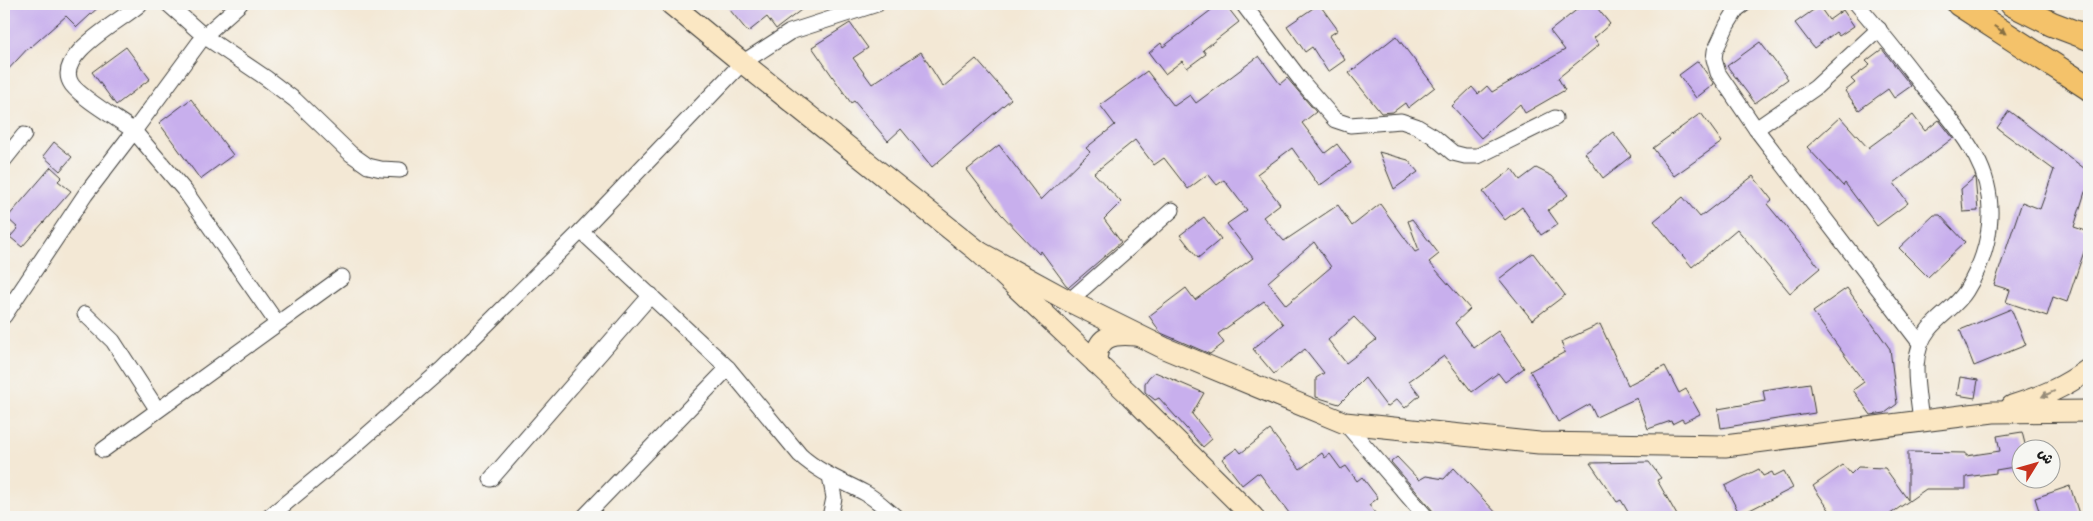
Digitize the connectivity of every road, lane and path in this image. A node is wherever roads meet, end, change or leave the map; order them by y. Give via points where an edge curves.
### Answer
1 (140, 4) edge
2 (168, 4) edge
3 (240, 4) edge
4 (671, 4) edge
5 (876, 4) edge
6 (1243, 4) edge
7 (1744, 4) edge
8 (1857, 4) edge
9 (1959, 4) edge
10 (2012, 4) edge
11 (1879, 29) junction
12 (204, 36) junction
13 (2089, 38) edge
14 (742, 63) junction
15 (2089, 88) edge
16 (1556, 118) dead end
17 (1756, 129) junction
18 (134, 131) junction
19 (24, 135) dead end
20 (4, 160) edge
21 (400, 170) dead end
22 (1172, 210) dead end
23 (581, 231) junction
24 (979, 252) junction
25 (342, 277) dead end
26 (651, 295) junction
27 (1069, 301) junction
28 (85, 314) dead end
29 (4, 316) edge
30 (276, 323) junction
31 (1138, 336) junction
32 (1920, 343) junction
33 (1096, 363) junction
34 (728, 368) junction
35 (2089, 369) edge
36 (157, 409) junction
37 (2089, 411) edge
38 (1993, 412) junction
39 (1921, 421) junction
40 (1345, 423) junction
41 (103, 450) dead end
42 (830, 476) junction
43 (491, 479) dead end
44 (268, 517) edge
45 (584, 517) edge
46 (830, 517) edge
47 (896, 517) edge
48 (1253, 517) edge
49 (1426, 517) edge

1 - 18 street via 84,45 68,69 72,85 81,94
2 - 12 street
3 - 12 street
4 - 14 main road
5 - 14 street via 790,32
6 - 16 street via 1335,120 1350,125 1402,121 1433,136 1453,154 1478,156
7 - 17 street via 1726,25 1714,60 1718,73
8 - 11 street
9 -> 15 main road
10 - 13 main road
11 - 17 street via 1815,88
11 - 32 street via 1977,158 1988,192 1990,228 1982,262 1965,293 1929,329
12 - 18 street
12 - 21 street via 295,100 368,166
14 - 23 street
14 - 24 main road
17 - 32 street
18 - 29 street via 85,195
18 - 30 street via 185,191
19 - 20 street
22 - 27 street
23 - 26 street
23 - 44 street via 441,370
24 - 27 main road
24 - 33 main road
25 - 30 street
26 - 34 street
26 - 43 street
27 - 31 main road
28 - 36 street via 113,342
30 - 36 street
31 - 33 main road via 1112,335 1104,340 1098,347
31 - 40 main road
32 - 39 street via 1916,362
33 - 48 main road
34 - 42 street via 794,449 812,466
34 - 45 street
35 -> 38 main road via 2046,396
36 - 41 street
37 - 38 main road
38 - 39 main road
39 - 40 main road via 1725,446 1539,443
40 - 49 street
42 - 46 street via 834,498
42 - 47 street via 867,494

